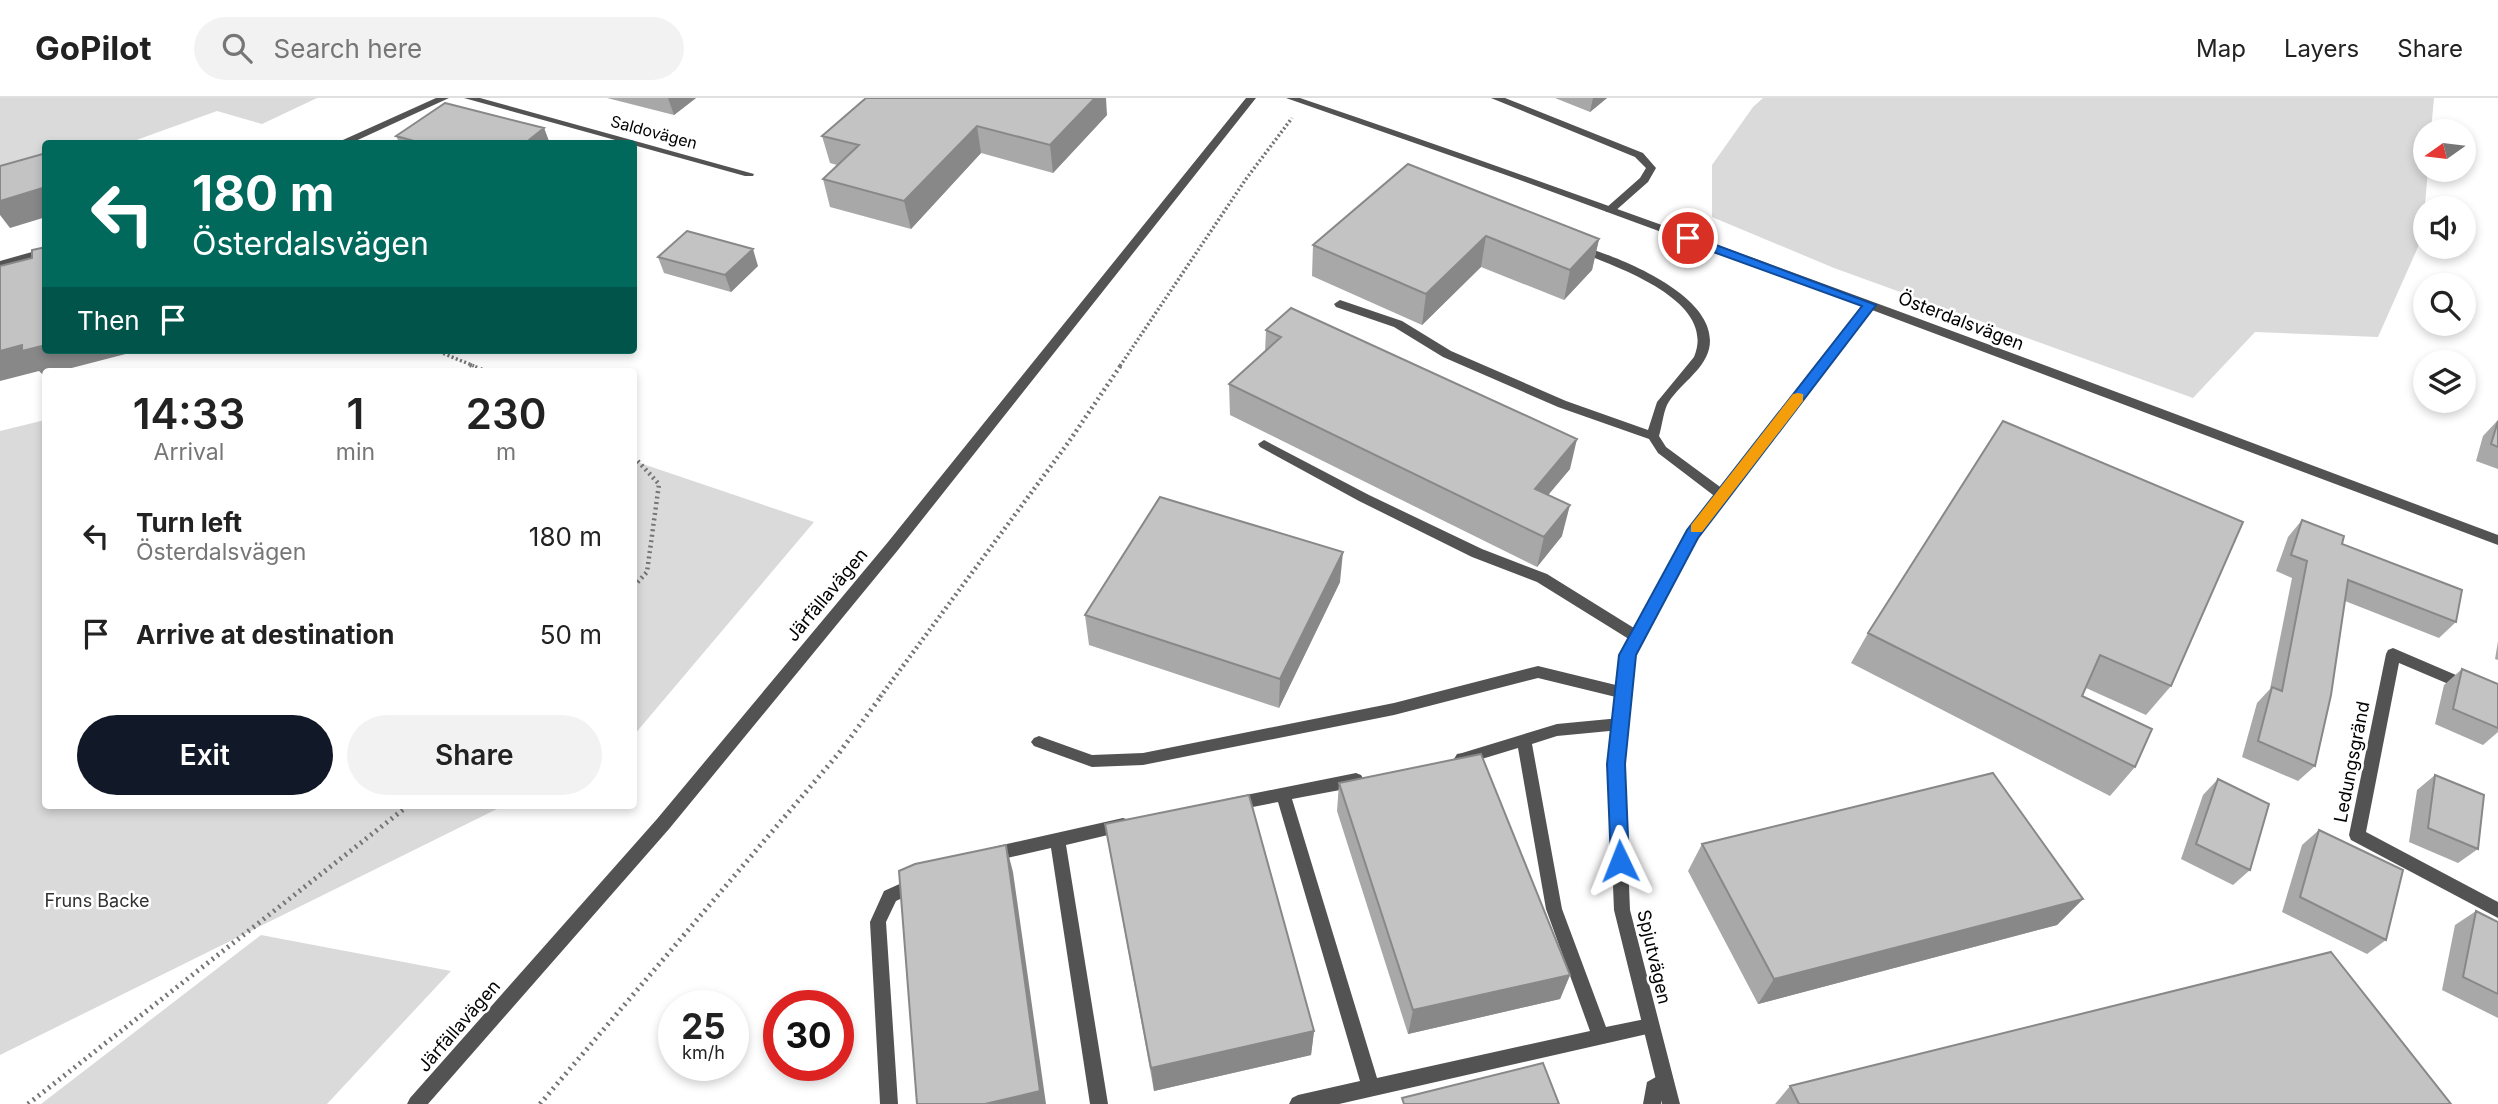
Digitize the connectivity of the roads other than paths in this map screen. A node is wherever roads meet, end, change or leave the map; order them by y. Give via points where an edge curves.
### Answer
1 (444, 98) edge
2 (469, 98) edge
3 (1251, 98) edge
4 (1291, 98) edge
5 (1496, 98) edge
6 (348, 140) edge
7 (624, 140) edge
8 (637, 144) edge
9 (749, 174) dead end
10 (1610, 210) junction
11 (1566, 242) edge
12 (42, 252) edge
13 (0, 265) edge
14 (1340, 304) dead end
15 (1870, 305) junction
16 (1653, 436) junction
17 (1264, 444) dead end
18 (1722, 495) junction
19 (2498, 540) edge
20 (1637, 637) junction
21 (1624, 693) junction
22 (2498, 699) edge
23 (1620, 724) junction
24 (1524, 741) junction
25 (1039, 742) dead end
26 (1441, 763) edge
27 (1375, 776) edge
28 (1283, 794) junction
29 (1216, 807) edge
30 (1137, 823) edge
31 (1057, 838) junction
32 (967, 861) edge
33 (934, 875) edge
34 (2498, 910) edge
35 (1650, 1026) junction
36 (1601, 1037) junction
37 (1663, 1082) junction
38 (1371, 1088) junction
39 (1333, 1100) edge
40 (416, 1104) edge
41 (889, 1104) edge
42 (1099, 1104) edge
43 (1298, 1104) edge
44 (1652, 1104) edge
45 (1671, 1104) edge

1 - 6 street
2 - 7 street, Saldovägen
3 - 40 street, Järfällavägen via 901,536 663,824
4 - 10 street, Österdalsvägen
5 - 10 street via 1639,155 1651,168
8 - 9 street, Saldovägen
10 - 15 street, Österdalsvägen
11 - 16 street via 1663,287 1693,307 1706,332 1703,351 1661,405
12 - 13 street
14 - 16 street via 1398,324 1447,354 1562,404
15 - 18 street, Spjutvägen
15 - 19 street, Österdalsvägen
16 - 18 street via 1662,450
17 - 20 street via 1477,553 1542,578
18 - 20 street, Spjutvägen via 1692,534
20 - 21 street, Spjutvägen via 1627,655
21 - 23 street, Spjutvägen
21 - 25 street via 1538,672 1394,709 1143,759 1092,761
22 - 34 street, Ledungsgränd via 2393,654 2357,835
23 - 24 street via 1557,730
23 - 35 street, Spjutvägen via 1616,764 1622,910
24 - 26 street
24 - 36 street via 1554,909
27 - 28 street
28 - 29 street
28 - 38 street
30 - 31 street
31 - 32 street
31 - 42 street
33 - 41 street via 890,896 878,922
35 - 36 street
35 - 37 street, Spjutvägen
36 - 38 street
37 - 44 street via 1653,1088
37 - 45 street, Spjutvägen
38 - 39 street
39 - 43 street

